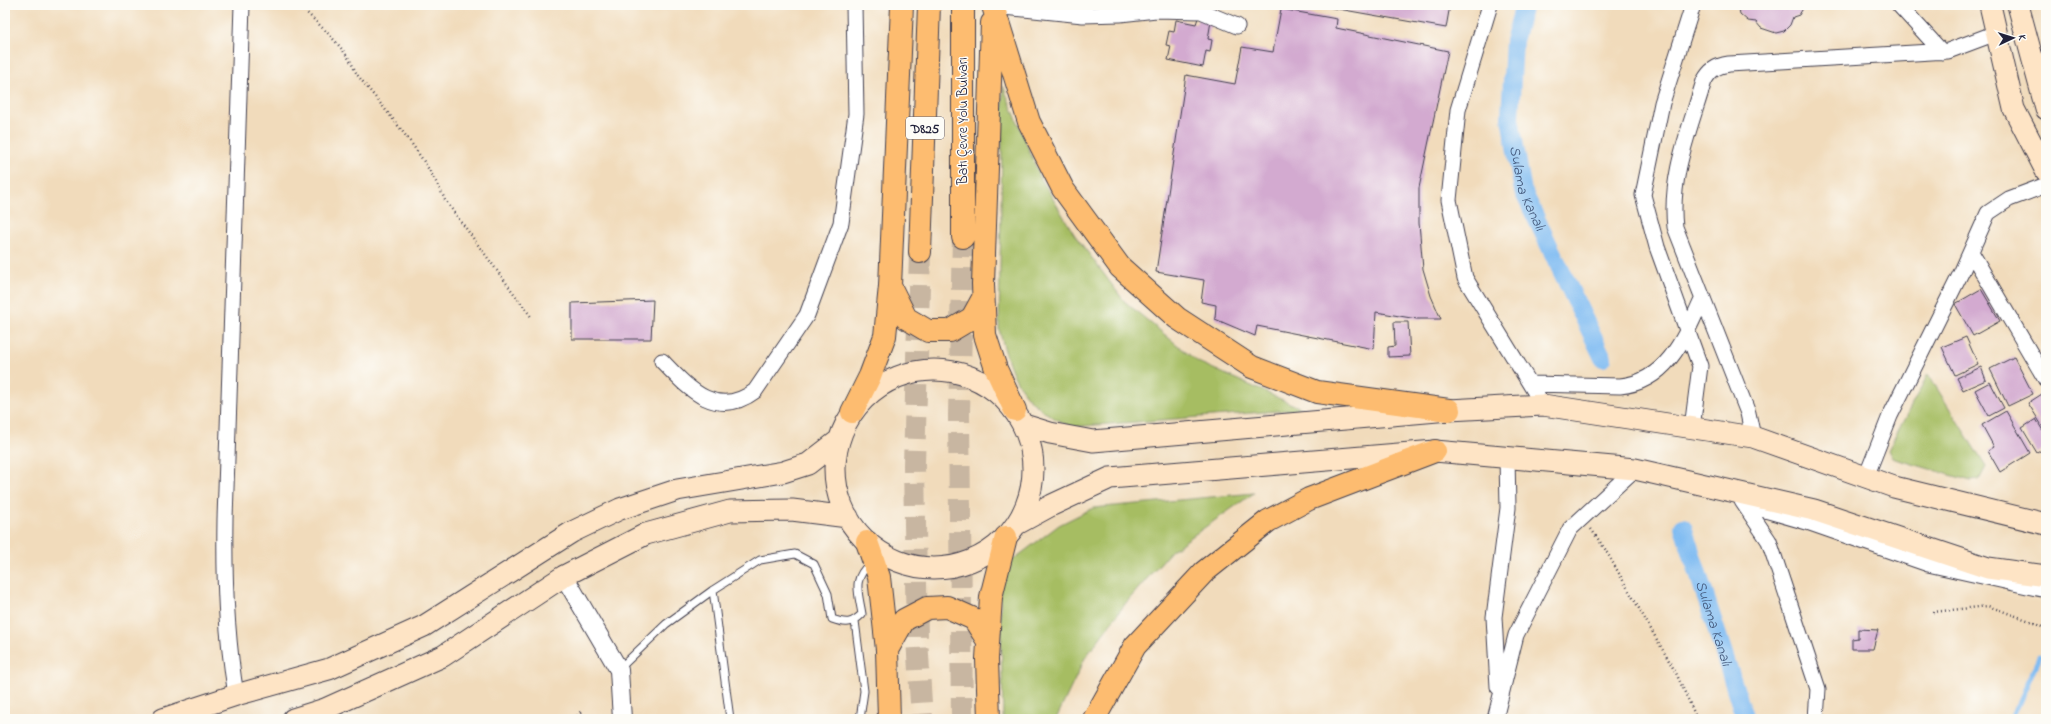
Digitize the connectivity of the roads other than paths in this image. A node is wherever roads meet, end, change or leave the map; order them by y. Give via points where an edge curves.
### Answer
1 (242, 5) edge
2 (854, 5) edge
3 (902, 5) edge
4 (929, 5) edge
5 (963, 5) edge
6 (1490, 5) edge
7 (1693, 5) edge
8 (1899, 5) edge
9 (1990, 5) edge
10 (2018, 5) edge
11 (993, 6) edge
12 (1237, 26) dead end
13 (1996, 33) junction
14 (1942, 52) junction
15 (2046, 108) edge
16 (2046, 171) edge
17 (2046, 185) edge
18 (963, 237) tunnel mouth
19 (920, 252) tunnel mouth
20 (1971, 252) junction
21 (890, 286) junction
22 (983, 298) junction
23 (1702, 299) junction
24 (1688, 332) junction
25 (662, 361) dead end
26 (2046, 380) edge
27 (1531, 384) junction
28 (1544, 405) junction
29 (1449, 410) junction
30 (852, 412) junction
31 (1020, 418) junction
32 (1692, 428) junction
33 (1753, 437) junction
34 (839, 440) junction
35 (1435, 451) junction
36 (1507, 457) junction
37 (1634, 469) junction
38 (1866, 477) junction
39 (1740, 498) junction
40 (848, 517) junction
41 (2046, 524) edge
42 (1012, 531) junction
43 (870, 551) junction
44 (564, 576) junction
45 (2046, 576) edge
46 (713, 590) junction
47 (2046, 590) edge
48 (854, 621) junction
49 (988, 641) junction
50 (887, 650) junction
51 (619, 670) junction
52 (236, 695) junction
53 (1499, 702) junction
54 (163, 719) edge
55 (293, 719) edge
56 (622, 719) edge
57 (730, 719) edge
58 (860, 719) edge
59 (889, 719) edge
60 (989, 719) edge
61 (1094, 719) edge
62 (1495, 719) edge
63 (1816, 719) edge

1 - 52 street via 224,580 228,648
2 - 25 street via 856,114 841,223 807,315 755,391 744,400 717,402 702,397 689,389
3 - 21 highway
4 - 19 highway, D825
5 - 18 highway, Batı Çevre Yolu Bulvarı / D825
6 - 27 street via 1458,110 1449,200 1465,278
7 - 24 street via 1662,103 1643,195 1657,247
8 - 14 street
9 - 13 main road
10 - 15 main road
11 - 12 street via 1083,15 1156,10 1201,11
11 - 22 highway
11 - 29 highway via 1029,122 1063,189 1120,268 1177,318 1252,367 1317,392
13 - 14 street
13 - 16 main road via 2014,109
14 - 23 street via 1729,64 1712,69 1704,81 1675,179 1672,208 1675,227
17 - 20 street via 2009,199 1988,213
20 - 26 street
20 - 38 street via 1890,416
21 - 22 highway via 906,318 928,331 950,331 972,318
21 - 30 highway via 885,336 870,376
22 - 31 highway via 985,335 996,369
23 - 24 street
23 - 33 street via 1748,413
24 - 27 street via 1668,364 1651,377 1634,385
24 - 32 street via 1700,366
27 - 28 street
28 - 29 main road
28 - 32 main road
29 - 31 main road via 1094,441 1050,432
30 - 31 main road via 874,389 902,374 933,368 965,373 993,388
30 - 34 main road
31 - 42 main road via 1032,450 1034,475 1029,501
32 - 33 main road
33 - 38 main road
34 - 40 main road via 835,467 838,493
34 - 52 main road via 808,464 783,472 677,490 620,509 572,532 424,626 329,670
35 - 36 main road
35 - 42 main road via 1110,478 1052,505
35 - 61 highway via 1309,499 1268,521 1204,572 1135,646
36 - 37 main road
36 - 53 street via 1508,508 1494,617
37 - 39 main road
37 - 53 street via 1570,529 1516,636
38 - 41 main road via 1894,487
39 - 45 main road via 1814,510 1988,568
39 - 47 street via 1928,564
39 - 63 street via 1772,548 1818,689
40 - 43 main road
40 - 44 main road via 792,510 730,511 646,534
42 - 43 main road via 982,556 953,567 923,568
42 - 49 highway via 991,598
43 - 48 lane via 858,587 862,614
43 - 50 highway via 879,577
44 - 51 street
44 - 55 main road via 443,656 325,708
46 - 48 lane via 760,560 795,554 814,564 828,594 832,619 846,624
46 - 51 lane via 666,624
46 - 57 lane
48 - 58 lane via 864,691
49 - 50 highway via 974,619 947,607 927,608 904,620
49 - 60 highway
50 - 59 highway
51 - 56 street
52 - 54 main road
53 - 62 street

